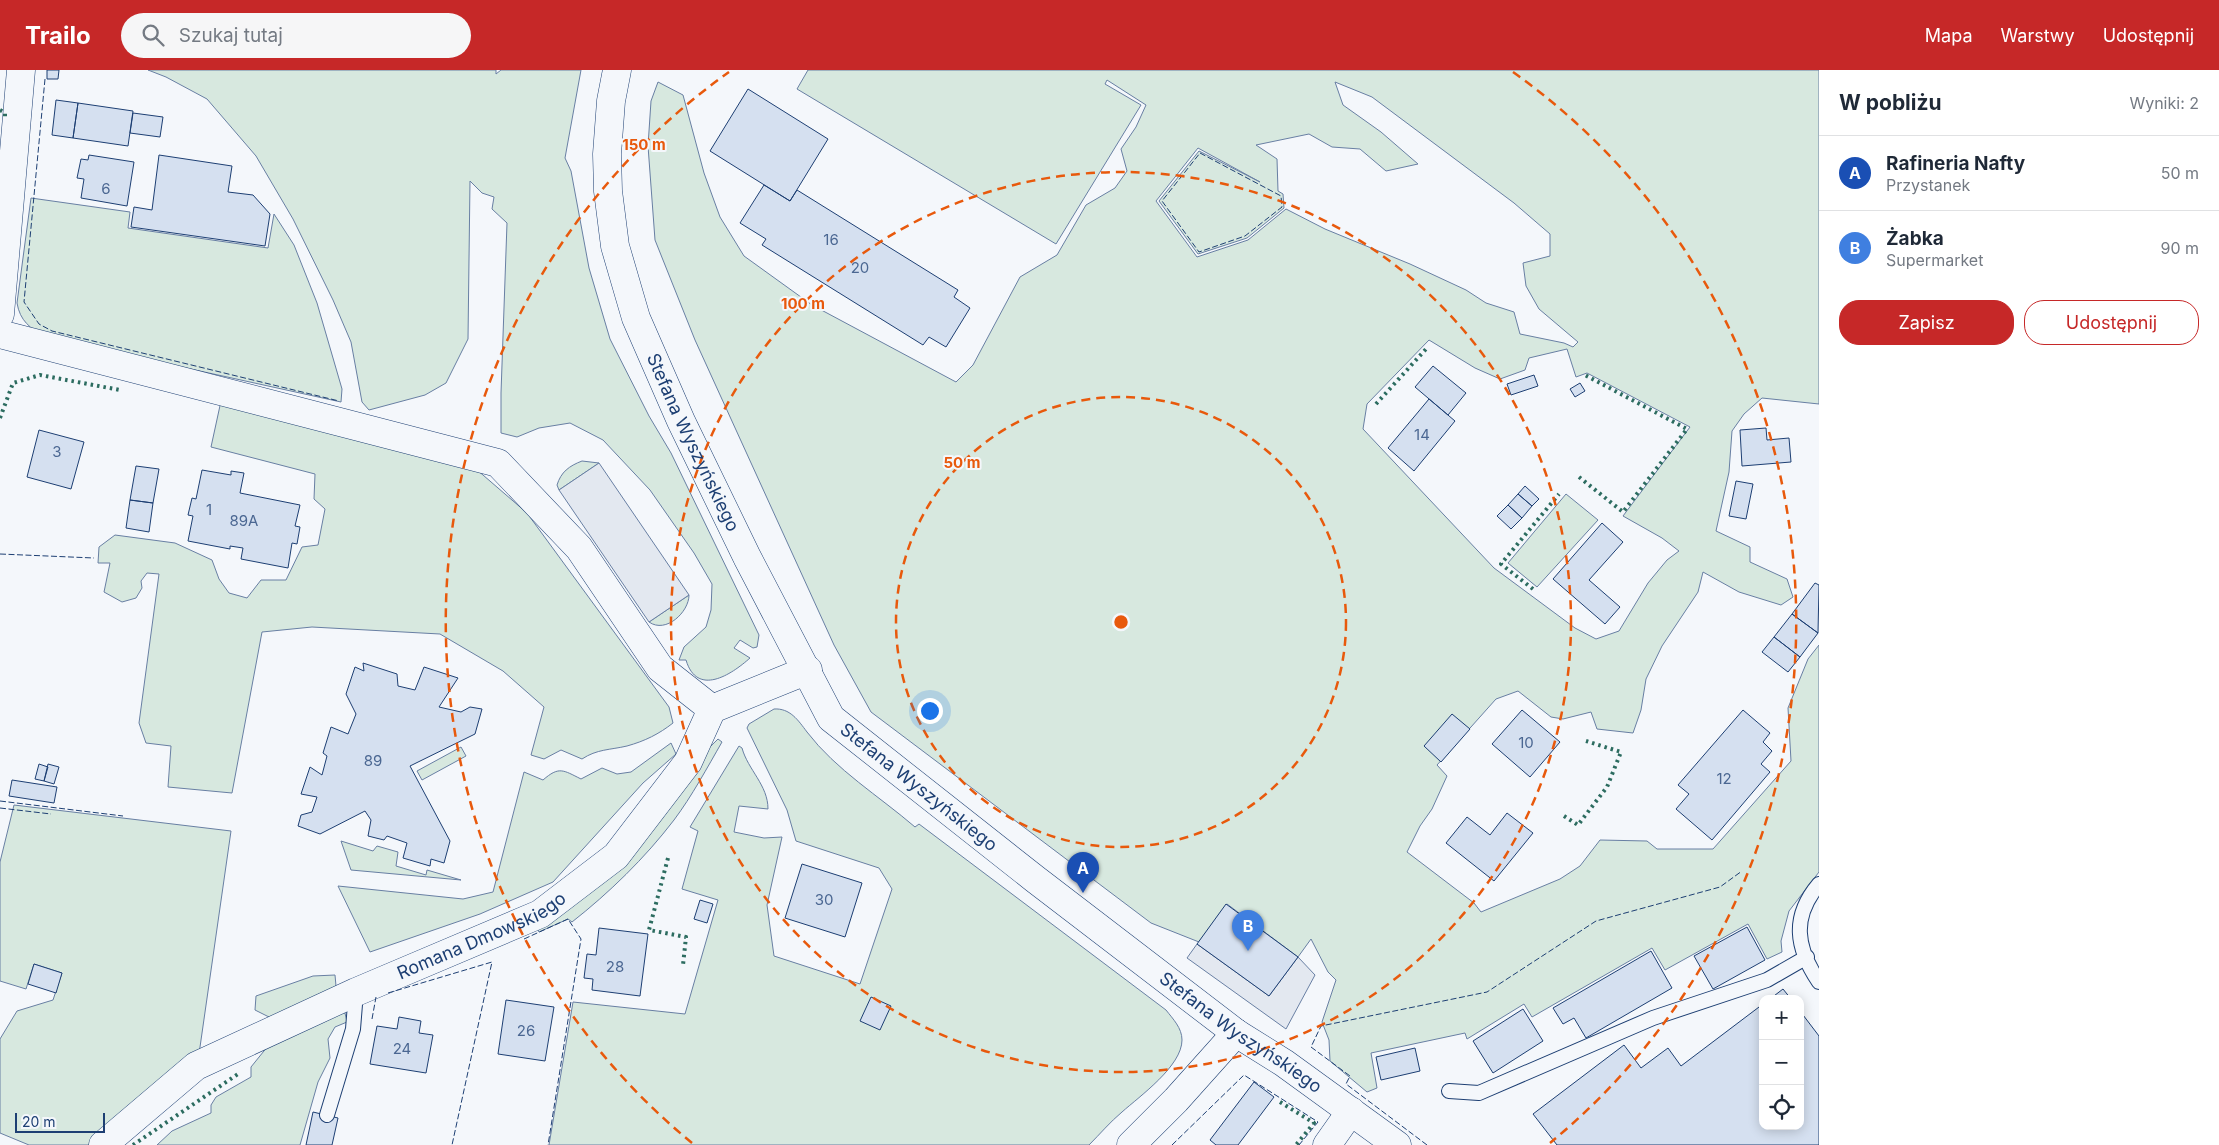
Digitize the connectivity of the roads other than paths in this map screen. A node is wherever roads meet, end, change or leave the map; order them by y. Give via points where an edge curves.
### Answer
1 (21, 70) edge
2 (617, 70) edge
3 (0, 314) edge
4 (0, 334) edge
5 (808, 670) junction
6 (712, 709) junction
7 (1819, 884) edge
8 (1807, 957) junction
9 (1819, 982) edge
10 (356, 992) junction
11 (1236, 1033) junction
12 (1449, 1091) dead end
13 (1351, 1111) junction
14 (328, 1115) dead end
15 (103, 1145) edge
16 (1131, 1145) edge
17 (1327, 1145) edge
18 (1397, 1145) edge

1 - 3 street
2 - 5 street, Stefana Wyszyńskiego via 607,145 608,191 616,246 636,318 681,421 747,556
4 - 6 street via 498,464 579,548 660,668
5 - 6 street
5 - 11 street, Stefana Wyszyńskiego via 831,718
6 - 10 street, Romana Dmowskiego via 688,762 616,856 540,914
7 - 8 lane via 1802,910 1798,936
8 - 9 lane
8 - 12 lane via 1767,980 1653,1018 1479,1093
10 - 14 lane via 353,1029
10 - 15 street, Romana Dmowskiego via 196,1066
11 - 13 street, Stefana Wyszyńskiego
11 - 16 street
13 - 17 street
13 - 18 street, Stefana Wyszyńskiego

